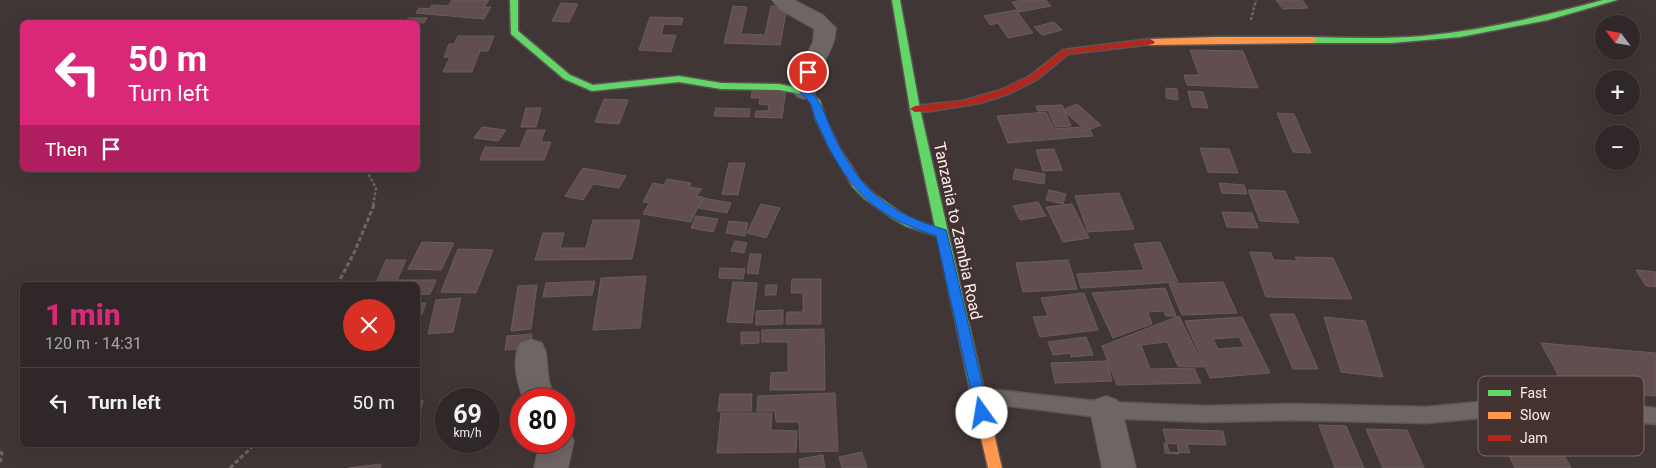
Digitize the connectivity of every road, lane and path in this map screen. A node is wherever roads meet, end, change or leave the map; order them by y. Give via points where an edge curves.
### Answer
1 (514, 0) edge
2 (782, 0) edge
3 (896, 0) edge
4 (1612, 0) edge
5 (805, 92) junction
6 (915, 109) junction
7 (368, 172) edge
8 (942, 233) junction
9 (339, 282) edge
10 (531, 352) dead end
11 (535, 388) edge
12 (978, 395) junction
13 (1106, 410) junction
14 (1478, 410) edge
15 (252, 447) edge
16 (0, 452) edge
17 (554, 453) edge
18 (0, 464) edge
19 (230, 468) edge
20 (551, 468) edge
21 (995, 468) edge
22 (1119, 468) edge

1 - 5 main road via 514,32 584,86 602,88 679,79 721,86 779,87
2 - 5 street via 791,9 820,22 825,28 824,42 808,72
3 - 6 main road, Tanzania to Zambia Road
4 - 6 main road via 1538,21 1438,37 1164,41 1082,49 1056,56 1039,73 989,99 971,104
5 - 8 main road via 814,101 834,147 857,184 896,215
6 - 8 main road, Tanzania to Zambia Road
7 - 9 path via 377,190 375,204
8 - 12 main road, Tanzania to Zambia Road
10 - 11 street
12 - 13 lane
12 - 21 main road, Tanzania to Zambia Road
13 - 14 lane via 1426,415
13 - 22 street
15 - 19 path
16 - 18 path
17 - 20 street

